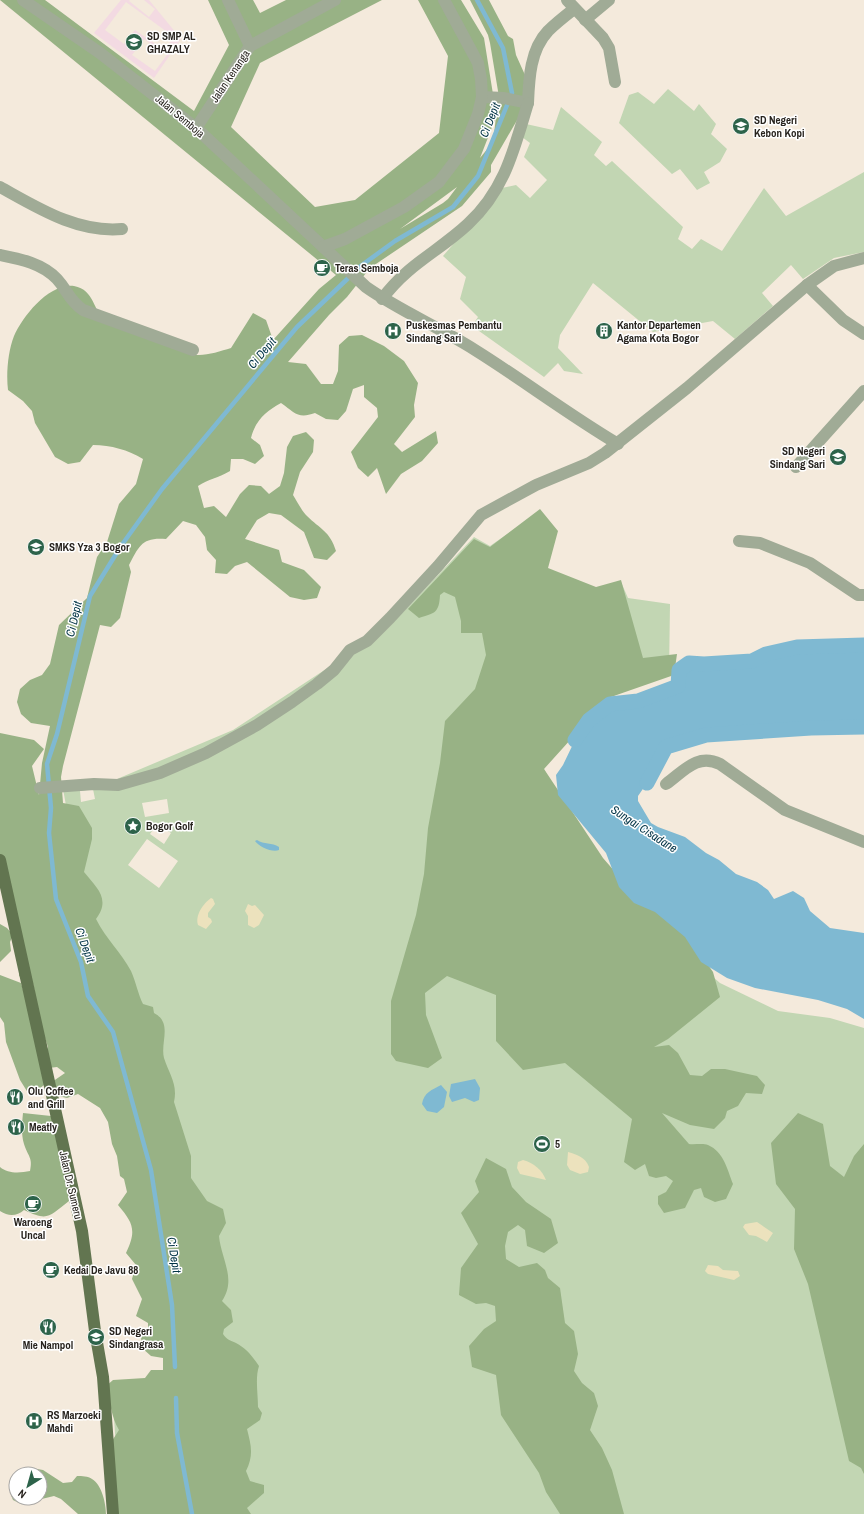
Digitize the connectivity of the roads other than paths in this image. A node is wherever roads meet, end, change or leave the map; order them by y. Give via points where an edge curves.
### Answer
1 (23, 0) edge
2 (228, 0) edge
3 (335, 0) edge
4 (444, 0) edge
5 (609, 0) edge
6 (571, 4) edge
7 (585, 20) junction
8 (250, 46) junction
9 (615, 82) dead end
10 (482, 97) junction
11 (523, 102) junction
12 (196, 128) junction
13 (0, 187) edge
14 (122, 229) dead end
15 (323, 247) junction
16 (0, 254) edge
17 (864, 258) edge
18 (807, 285) junction
19 (382, 298) junction
20 (864, 334) edge
21 (193, 350) dead end
22 (864, 392) edge
23 (618, 444) junction
24 (796, 467) dead end
25 (739, 541) dead end
26 (864, 595) edge
27 (666, 784) dead end
28 (40, 788) dead end
29 (864, 842) edge
30 (0, 860) edge
31 (113, 1514) edge

1 - 12 street, Jalan Semboja via 100,53
2 - 8 street
3 - 8 street, Jalan Kenanga
4 - 10 street via 478,63
5 - 7 street
6 - 7 street
6 - 11 street via 546,33 534,55
7 - 9 street via 609,48
8 - 12 street, Jalan Kenanga
10 - 11 street
10 - 15 street via 464,149 439,182 404,207 345,240
11 - 19 street via 509,166 498,189 468,225 408,269
12 - 15 street, Jalan Semboja
13 - 14 street via 60,219 95,228
15 - 19 street, Jalan Semboja via 366,287
16 - 21 street via 25,260 49,271 73,302 83,310
17 - 18 street via 834,266
18 - 20 street via 843,320
18 - 23 street
19 - 23 street, Jalan Semboja via 476,350 586,426
22 - 24 street
23 - 28 street via 589,463 536,485 481,514 438,566 367,640 350,650 334,670 317,684 257,725 206,753 160,773 118,784
25 - 26 street via 760,543 810,563 851,591
27 - 29 street via 698,760 710,759 785,810
30 - 31 main road, Jalan Dr. Sumeru via 82,1231 103,1377

